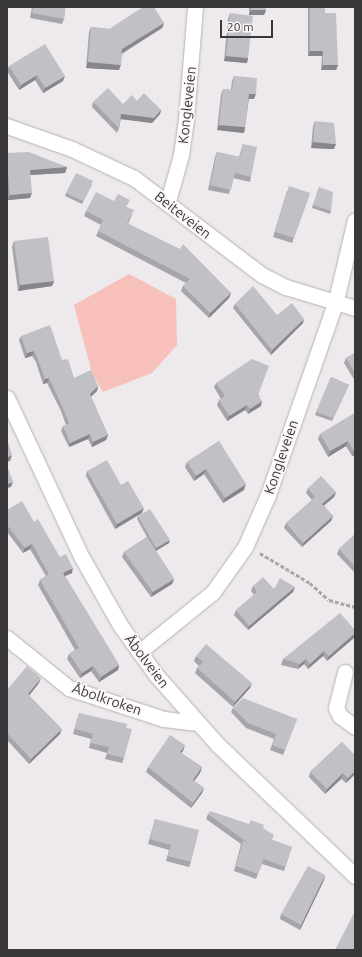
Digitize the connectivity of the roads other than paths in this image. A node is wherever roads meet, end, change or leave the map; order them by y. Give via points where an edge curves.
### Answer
1 (195, 7) edge
2 (7, 126) edge
3 (168, 202) junction
4 (355, 220) edge
5 (335, 304) junction
6 (355, 308) edge
7 (8, 406) edge
8 (7, 638) edge
9 (139, 652) junction
10 (345, 672) dead end
11 (198, 723) junction
12 (355, 727) edge
13 (354, 871) edge

1 - 3 street, Kongleveien via 185,126
2 - 3 street, Beiteveien via 101,162 134,178
3 - 5 street, Beiteveien via 262,275
4 - 5 street, Kongleveien
5 - 6 street, Beiteveien
5 - 9 street, Kongleveien via 268,495 246,547 213,592
7 - 9 street, Åbolveien via 78,549 120,625
8 - 11 street, Åbolkroken via 69,688 164,719
9 - 11 street, Åbolveien
10 - 12 street via 336,708 340,716
11 - 13 street, Åbolveien

